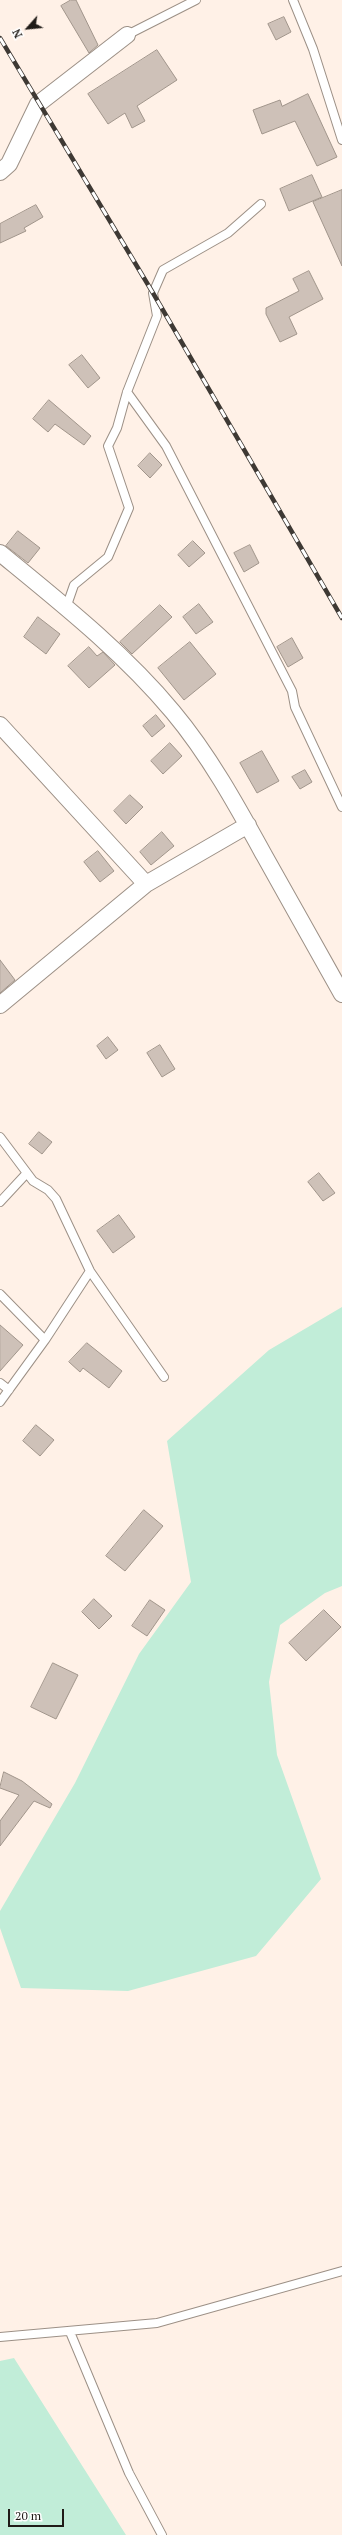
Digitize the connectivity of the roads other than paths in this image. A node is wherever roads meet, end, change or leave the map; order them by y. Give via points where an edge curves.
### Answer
1 (196, 0) edge
2 (293, 0) edge
3 (127, 34) joint
4 (342, 140) edge
5 (0, 172) edge
6 (261, 204) dead end
7 (127, 392) junction
8 (0, 553) edge
9 (66, 608) junction
10 (0, 725) edge
11 (342, 807) edge
12 (248, 825) junction
13 (146, 884) junction
14 (342, 994) edge
15 (0, 1006) edge
16 (0, 1137) edge
17 (26, 1174) junction
18 (0, 1202) edge
19 (90, 1271) junction
20 (0, 1294) edge
21 (45, 1340) junction
22 (164, 1377) dead end
23 (0, 1383) edge
24 (9, 1390) junction
25 (0, 1402) edge
26 (342, 2272) edge
27 (70, 2332) junction
28 (0, 2337) edge
29 (162, 2535) edge

1 - 3 lane
2 - 4 lane via 313,48
3 - 5 street via 38,104 9,164
6 - 7 lane via 228,233 163,270 153,293 157,316
7 - 9 lane via 117,428 108,446 129,508 108,557 74,585
7 - 11 lane via 166,446 222,552 292,691 295,707
8 - 9 street
9 - 12 street via 147,682 174,713 204,753
10 - 13 street
12 - 13 street
12 - 14 street
13 - 15 street
16 - 17 lane
17 - 18 lane
17 - 19 lane via 56,1199
19 - 21 lane
19 - 22 lane
20 - 21 lane
21 - 24 lane
23 - 24 lane
24 - 25 lane
26 - 27 lane via 157,2323
27 - 28 lane
27 - 29 lane via 129,2473

